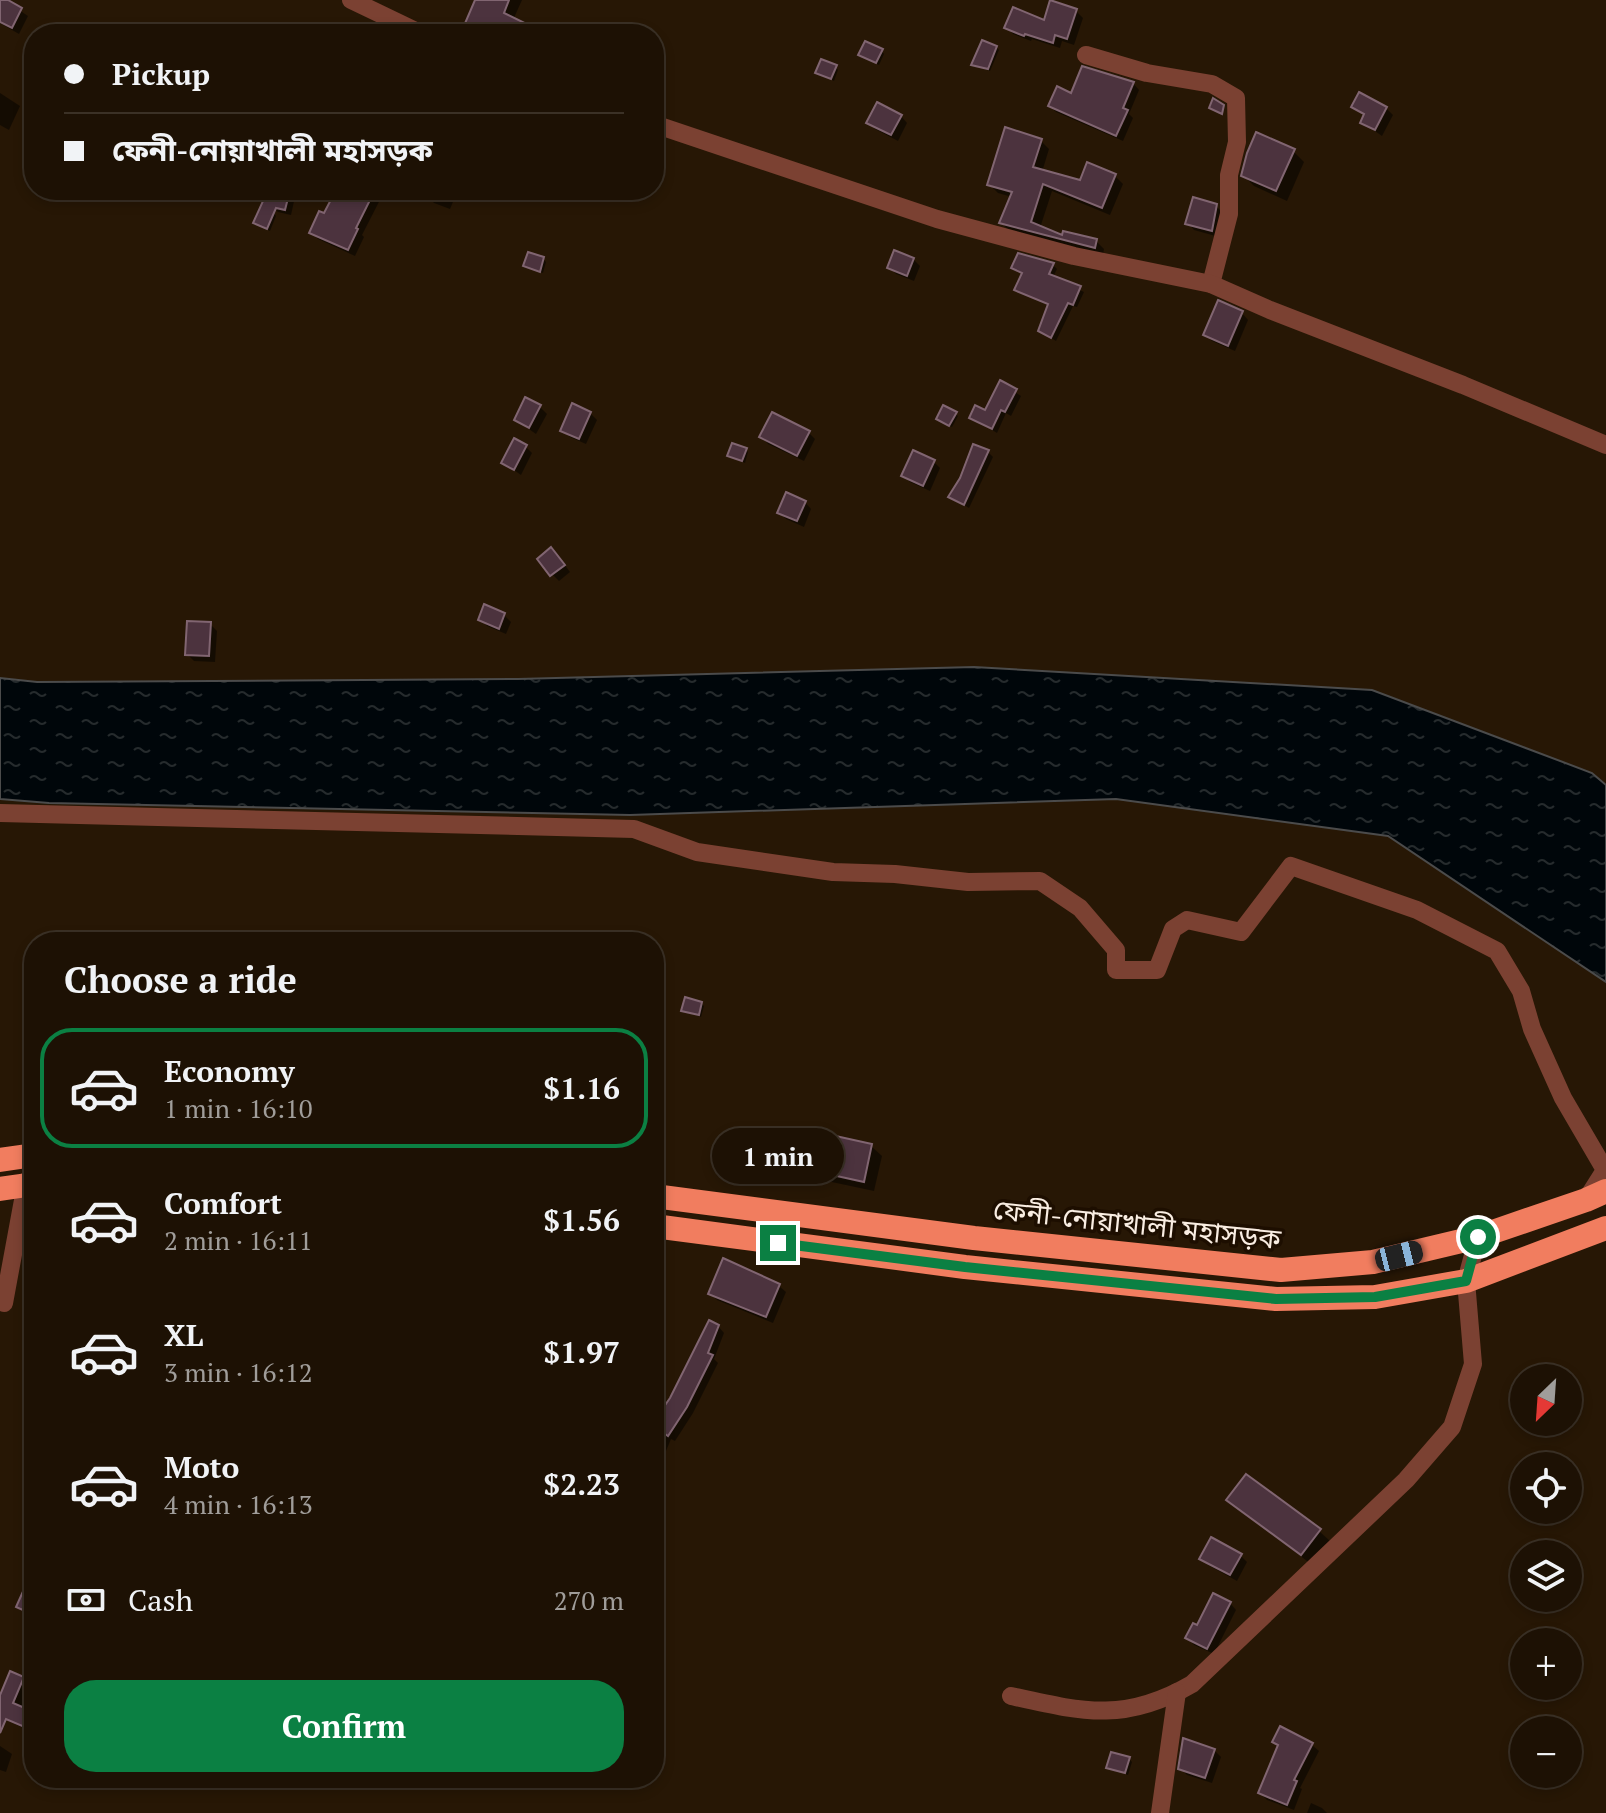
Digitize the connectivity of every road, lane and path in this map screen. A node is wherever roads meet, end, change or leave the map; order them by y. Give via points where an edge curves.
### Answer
1 (351, 0) edge
2 (401, 24) edge
3 (1086, 55) dead end
4 (664, 127) edge
5 (1211, 284) junction
6 (1606, 445) edge
7 (0, 813) edge
8 (24, 1156) edge
9 (0, 1160) edge
10 (24, 1181) edge
11 (0, 1189) edge
12 (1596, 1196) edge
13 (664, 1197) edge
14 (24, 1211) edge
15 (664, 1227) edge
16 (1606, 1228) edge
17 (1478, 1237) junction
18 (1466, 1281) junction
19 (4, 1303) dead end
20 (1177, 1692) junction
21 (1011, 1696) dead end
22 (1160, 1813) edge

1 - 2 street
3 - 5 street via 1212,84 1236,98 1229,214
4 - 5 street via 937,219 1074,256
5 - 6 street
7 - 12 street via 634,829 697,852 833,872 968,882 1040,881 1080,908 1116,950 1116,970 1157,970 1173,929 1187,920 1241,932 1291,866 1417,910 1497,951 1521,991 1563,1098 1605,1170
8 - 9 highway
10 - 11 highway
12 - 17 highway, ফেনী-নোয়াখালী মহাসড়ক
13 - 17 highway, ফেনী-নোয়াখালী মহাসড়ক via 974,1238 1281,1270 1373,1262
14 - 19 street
15 - 18 highway via 965,1267 1276,1299 1375,1297
16 - 18 highway
17 - 18 street
18 - 20 street via 1473,1364 1452,1427 1406,1480 1192,1684
20 - 21 street via 1114,1712
20 - 22 street

